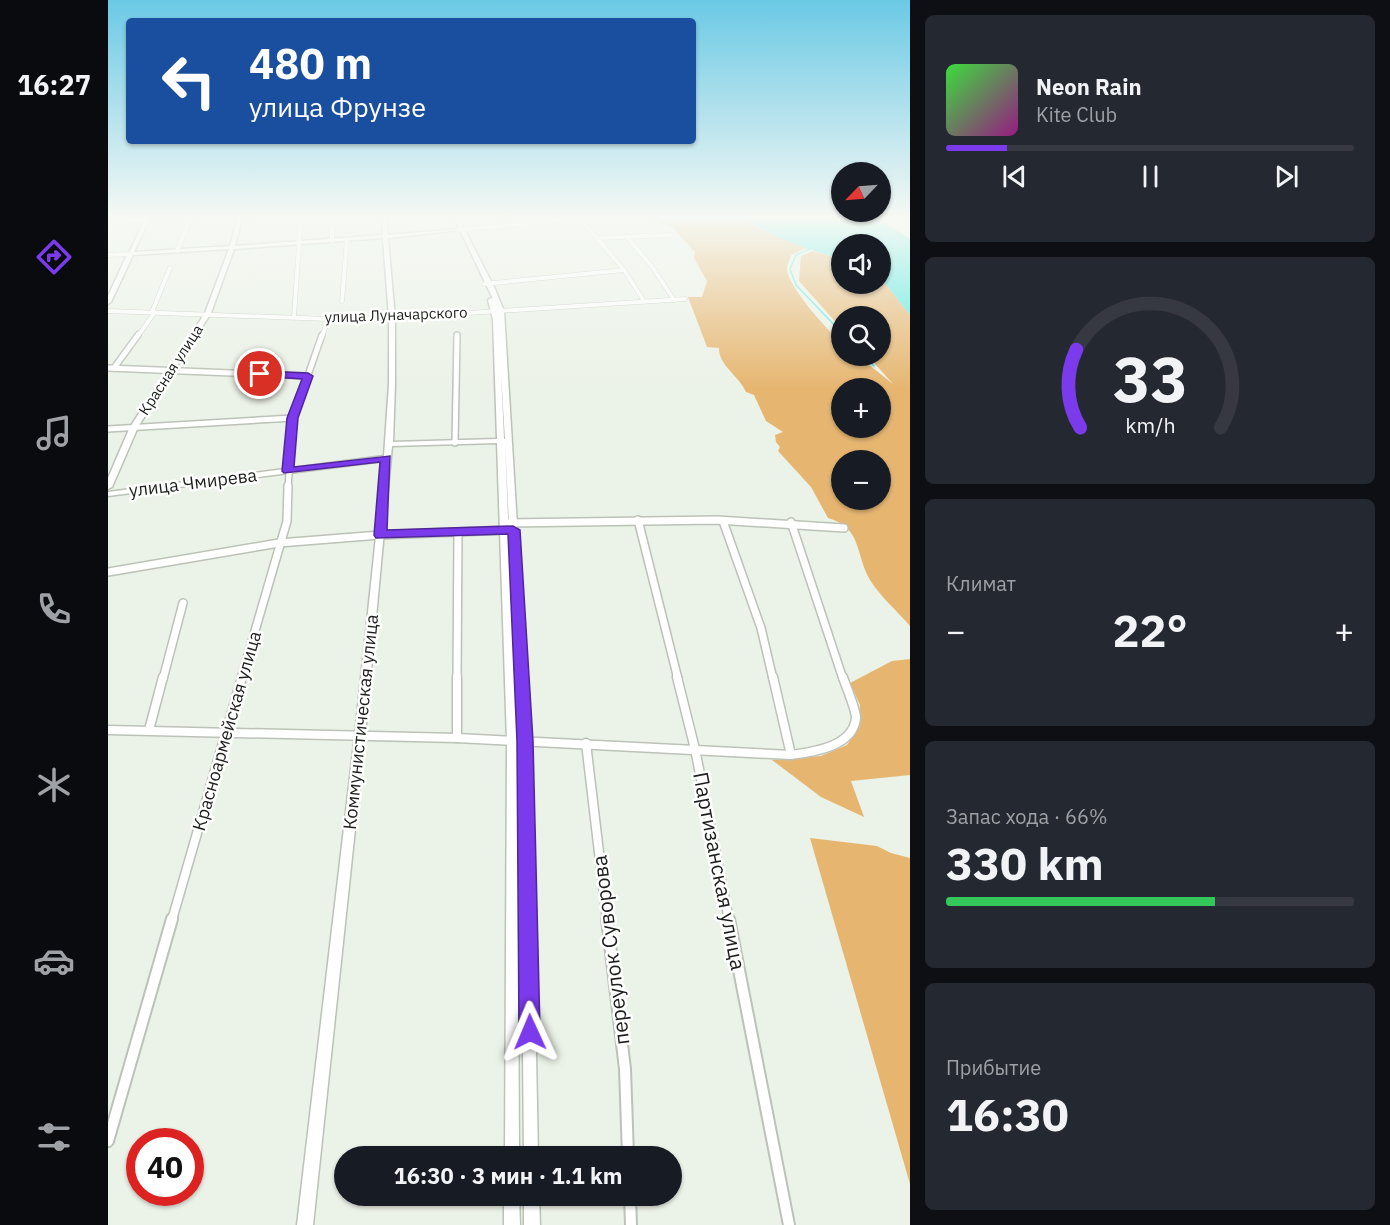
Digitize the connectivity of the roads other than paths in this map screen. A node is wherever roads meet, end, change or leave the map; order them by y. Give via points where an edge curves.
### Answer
1 (120, 274) edge
2 (168, 274) edge
3 (222, 274) edge
4 (297, 274) edge
5 (344, 274) edge
6 (388, 274) edge
7 (482, 274) edge
8 (583, 274) edge
9 (627, 274) edge
10 (657, 274) edge
11 (487, 284) junction
12 (685, 299) dead end
13 (674, 300) junction
14 (342, 301) dead end
15 (644, 301) junction
16 (108, 302) edge
17 (498, 311) junction
18 (108, 312) edge
19 (154, 312) junction
20 (208, 313) junction
21 (294, 316) junction
22 (392, 318) junction
23 (328, 319) junction
24 (457, 335) dead end
25 (110, 368) edge
26 (169, 371) junction
27 (308, 376) junction
28 (293, 418) junction
29 (134, 428) junction
30 (108, 429) edge
31 (505, 441) junction
32 (455, 443) junction
33 (389, 444) junction
34 (386, 458) junction
35 (288, 471) junction
36 (108, 487) edge
37 (108, 494) edge
38 (638, 520) junction
39 (723, 521) junction
40 (792, 522) junction
41 (509, 526) junction
42 (844, 528) dead end
43 (458, 532) junction
44 (380, 535) junction
45 (279, 543) junction
46 (108, 572) edge
47 (183, 603) dead end
48 (108, 730) edge
49 (149, 730) junction
50 (228, 732) junction
51 (360, 735) junction
52 (458, 738) junction
53 (512, 741) junction
54 (525, 741) junction
55 (586, 743) junction
56 (695, 749) junction
57 (791, 755) junction
58 (108, 1141) edge
59 (512, 1146) edge
60 (531, 1146) edge
61 (628, 1146) edge
62 (512, 1206) edge
63 (532, 1206) edge
64 (630, 1206) edge
65 (305, 1225) edge
66 (512, 1225) edge
67 (532, 1225) edge
68 (630, 1225) edge
69 (789, 1225) edge

1 - 16 street
2 - 19 street
3 - 20 street, Красная улица
4 - 21 street
5 - 14 street
6 - 22 street, Коммунистическая улица
7 - 11 street
8 - 11 street
9 - 15 street
10 - 13 street
11 - 17 street
12 - 13 street, улица Луначарского
13 - 15 street, улица Луначарского
15 - 17 street, улица Луначарского
17 - 22 street, улица Луначарского
17 - 31 street
18 - 19 street, улица Луначарского
19 - 20 street, улица Луначарского
19 - 25 street
20 - 21 street, улица Луначарского
20 - 26 street, Красная улица
21 - 23 street, улица Луначарского
22 - 23 street, улица Луначарского
22 - 33 street, Коммунистическая улица
23 - 27 street, Красноармейская улица
24 - 32 street
25 - 26 street
26 - 27 street
26 - 29 street, Красная улица
27 - 28 street, Красноармейская улица
28 - 29 street
28 - 35 street, Красноармейская улица
29 - 30 street
29 - 36 street, Красная улица
31 - 32 street
31 - 41 street
32 - 33 street
33 - 34 street, Коммунистическая улица
34 - 35 street, улица Чмирева
34 - 44 street, Коммунистическая улица
35 - 37 street, улица Чмирева
35 - 45 street, Красноармейская улица via 287,521
38 - 39 street
38 - 41 street
38 - 56 street, Партизанская улица
39 - 40 street
39 - 57 street via 761,628
40 - 42 street
40 - 57 street via 856,717 849,735 820,751
41 - 43 street
41 - 53 street
41 - 54 street
43 - 44 street
43 - 52 street
44 - 45 street
44 - 51 street, Коммунистическая улица
45 - 46 street
45 - 50 street, Красноармейская улица
47 - 49 street
48 - 49 street
49 - 50 street
50 - 51 street
50 - 58 street, Красноармейская улица
51 - 52 street
51 - 65 street, Коммунистическая улица
52 - 53 street
53 - 54 street
53 - 59 street
54 - 55 street
54 - 60 street
55 - 56 street
55 - 61 street, переулок Суворова via 625,1069
56 - 57 street
56 - 69 street, Партизанская улица
62 - 66 street
63 - 67 street
64 - 68 street

